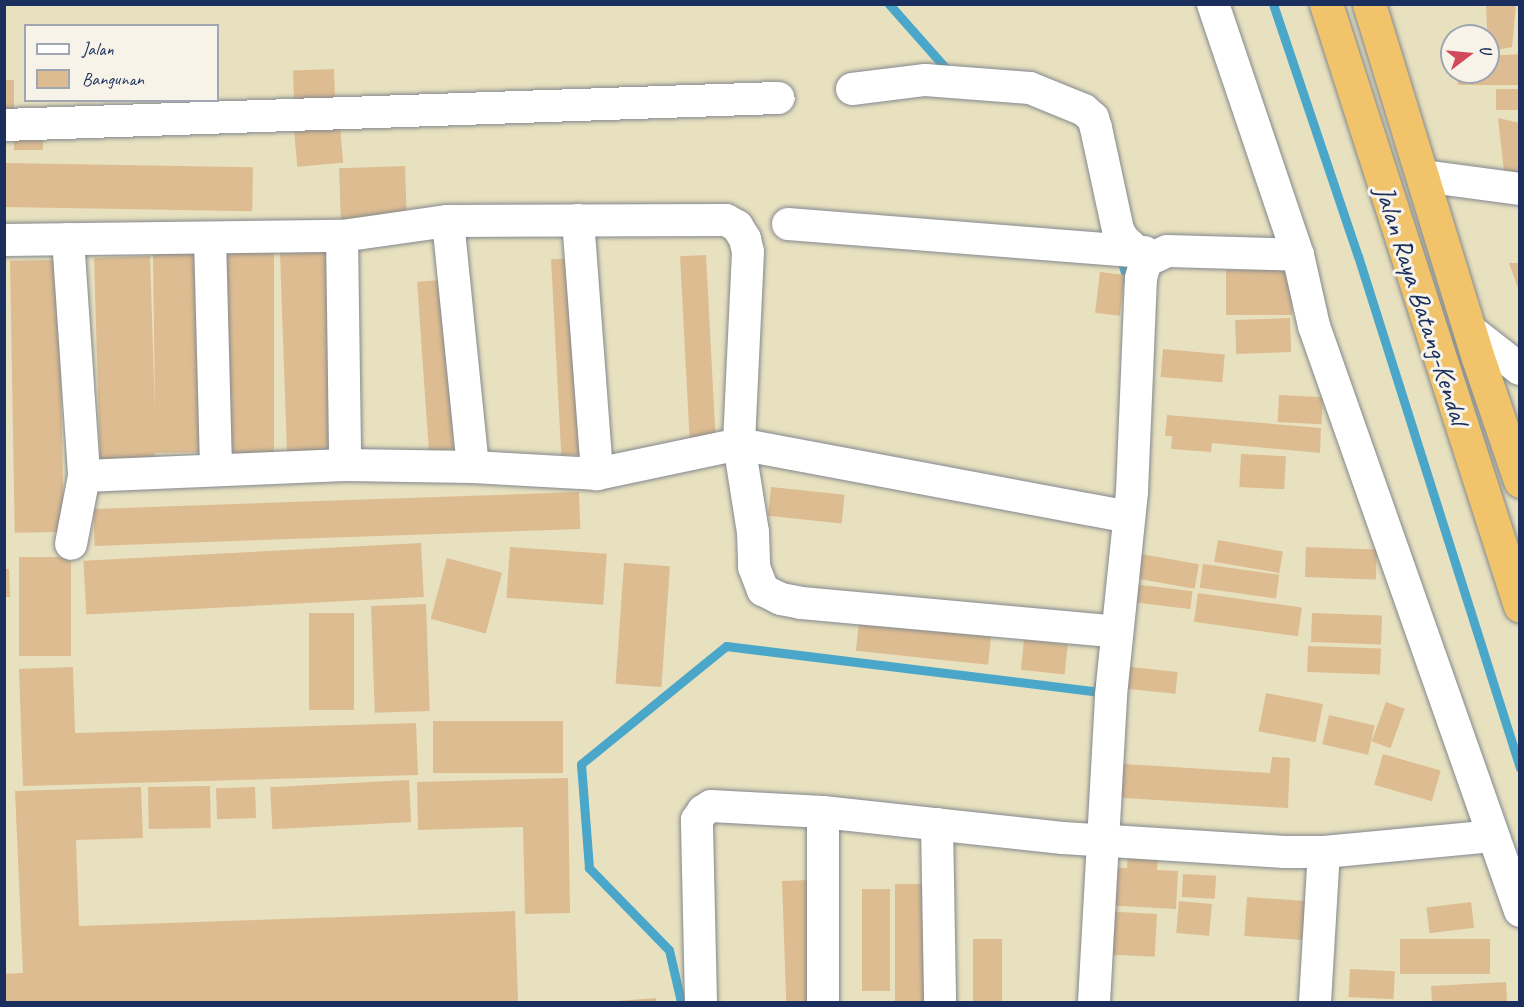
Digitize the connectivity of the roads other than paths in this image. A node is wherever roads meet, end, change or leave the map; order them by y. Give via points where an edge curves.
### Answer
1 (1213, 4) edge
2 (1326, 4) edge
3 (1369, 4) edge
4 (852, 89) dead end
5 (779, 98) dead end
6 (4, 124) edge
7 (1423, 176) junction
8 (1520, 189) edge
9 (578, 220) junction
10 (448, 221) junction
11 (788, 225) dead end
12 (342, 236) junction
13 (210, 238) junction
14 (68, 239) junction
15 (4, 240) edge
16 (1167, 251) junction
17 (1137, 252) junction
18 (1298, 255) junction
19 (1470, 330) junction
20 (1520, 369) edge
21 (740, 444) junction
22 (345, 465) junction
23 (473, 467) junction
24 (216, 470) junction
25 (597, 474) junction
26 (84, 476) junction
27 (1520, 481) edge
28 (1129, 518) junction
29 (71, 544) dead end
30 (1520, 606) edge
31 (1117, 632) junction
32 (823, 812) junction
33 (937, 824) junction
34 (1492, 836) junction
35 (1101, 841) junction
36 (1324, 852) junction
37 (1520, 911) edge
38 (701, 1002) edge
39 (823, 1002) edge
40 (940, 1002) edge
41 (1094, 1002) edge
42 (1315, 1002) edge

1 - 18 street
2 - 30 highway, Jalan Raya Batang-Kendal
3 - 7 highway, Jalan Raya Batang-Kendal
4 - 17 street via 925,80 1030,88 1084,110 1093,118 1096,128 1118,230
5 - 6 street
7 - 8 street
7 - 19 highway, Jalan Raya Batang-Kendal
9 - 10 street
9 - 21 street via 714,218 737,226 746,239 748,252
9 - 25 street
10 - 12 street
10 - 23 street
11 - 17 street
12 - 13 street
12 - 22 street
13 - 14 street
13 - 24 street
14 - 15 street
14 - 26 street
16 - 17 street
16 - 18 street
16 - 28 street via 1146,261 1141,278
18 - 34 street via 1314,326
19 - 20 street
19 - 27 highway, Jalan Raya Batang-Kendal
21 - 25 street
21 - 28 street
21 - 31 street via 754,567 764,590 781,599
22 - 23 street
22 - 24 street
23 - 25 street
24 - 26 street
26 - 29 street
28 - 31 street
31 - 35 street
32 - 33 street
32 - 38 street via 722,805 711,806 697,820
32 - 39 street
33 - 35 street
33 - 40 street
34 - 36 street
34 - 37 street
35 - 36 street
35 - 41 street
36 - 42 street

